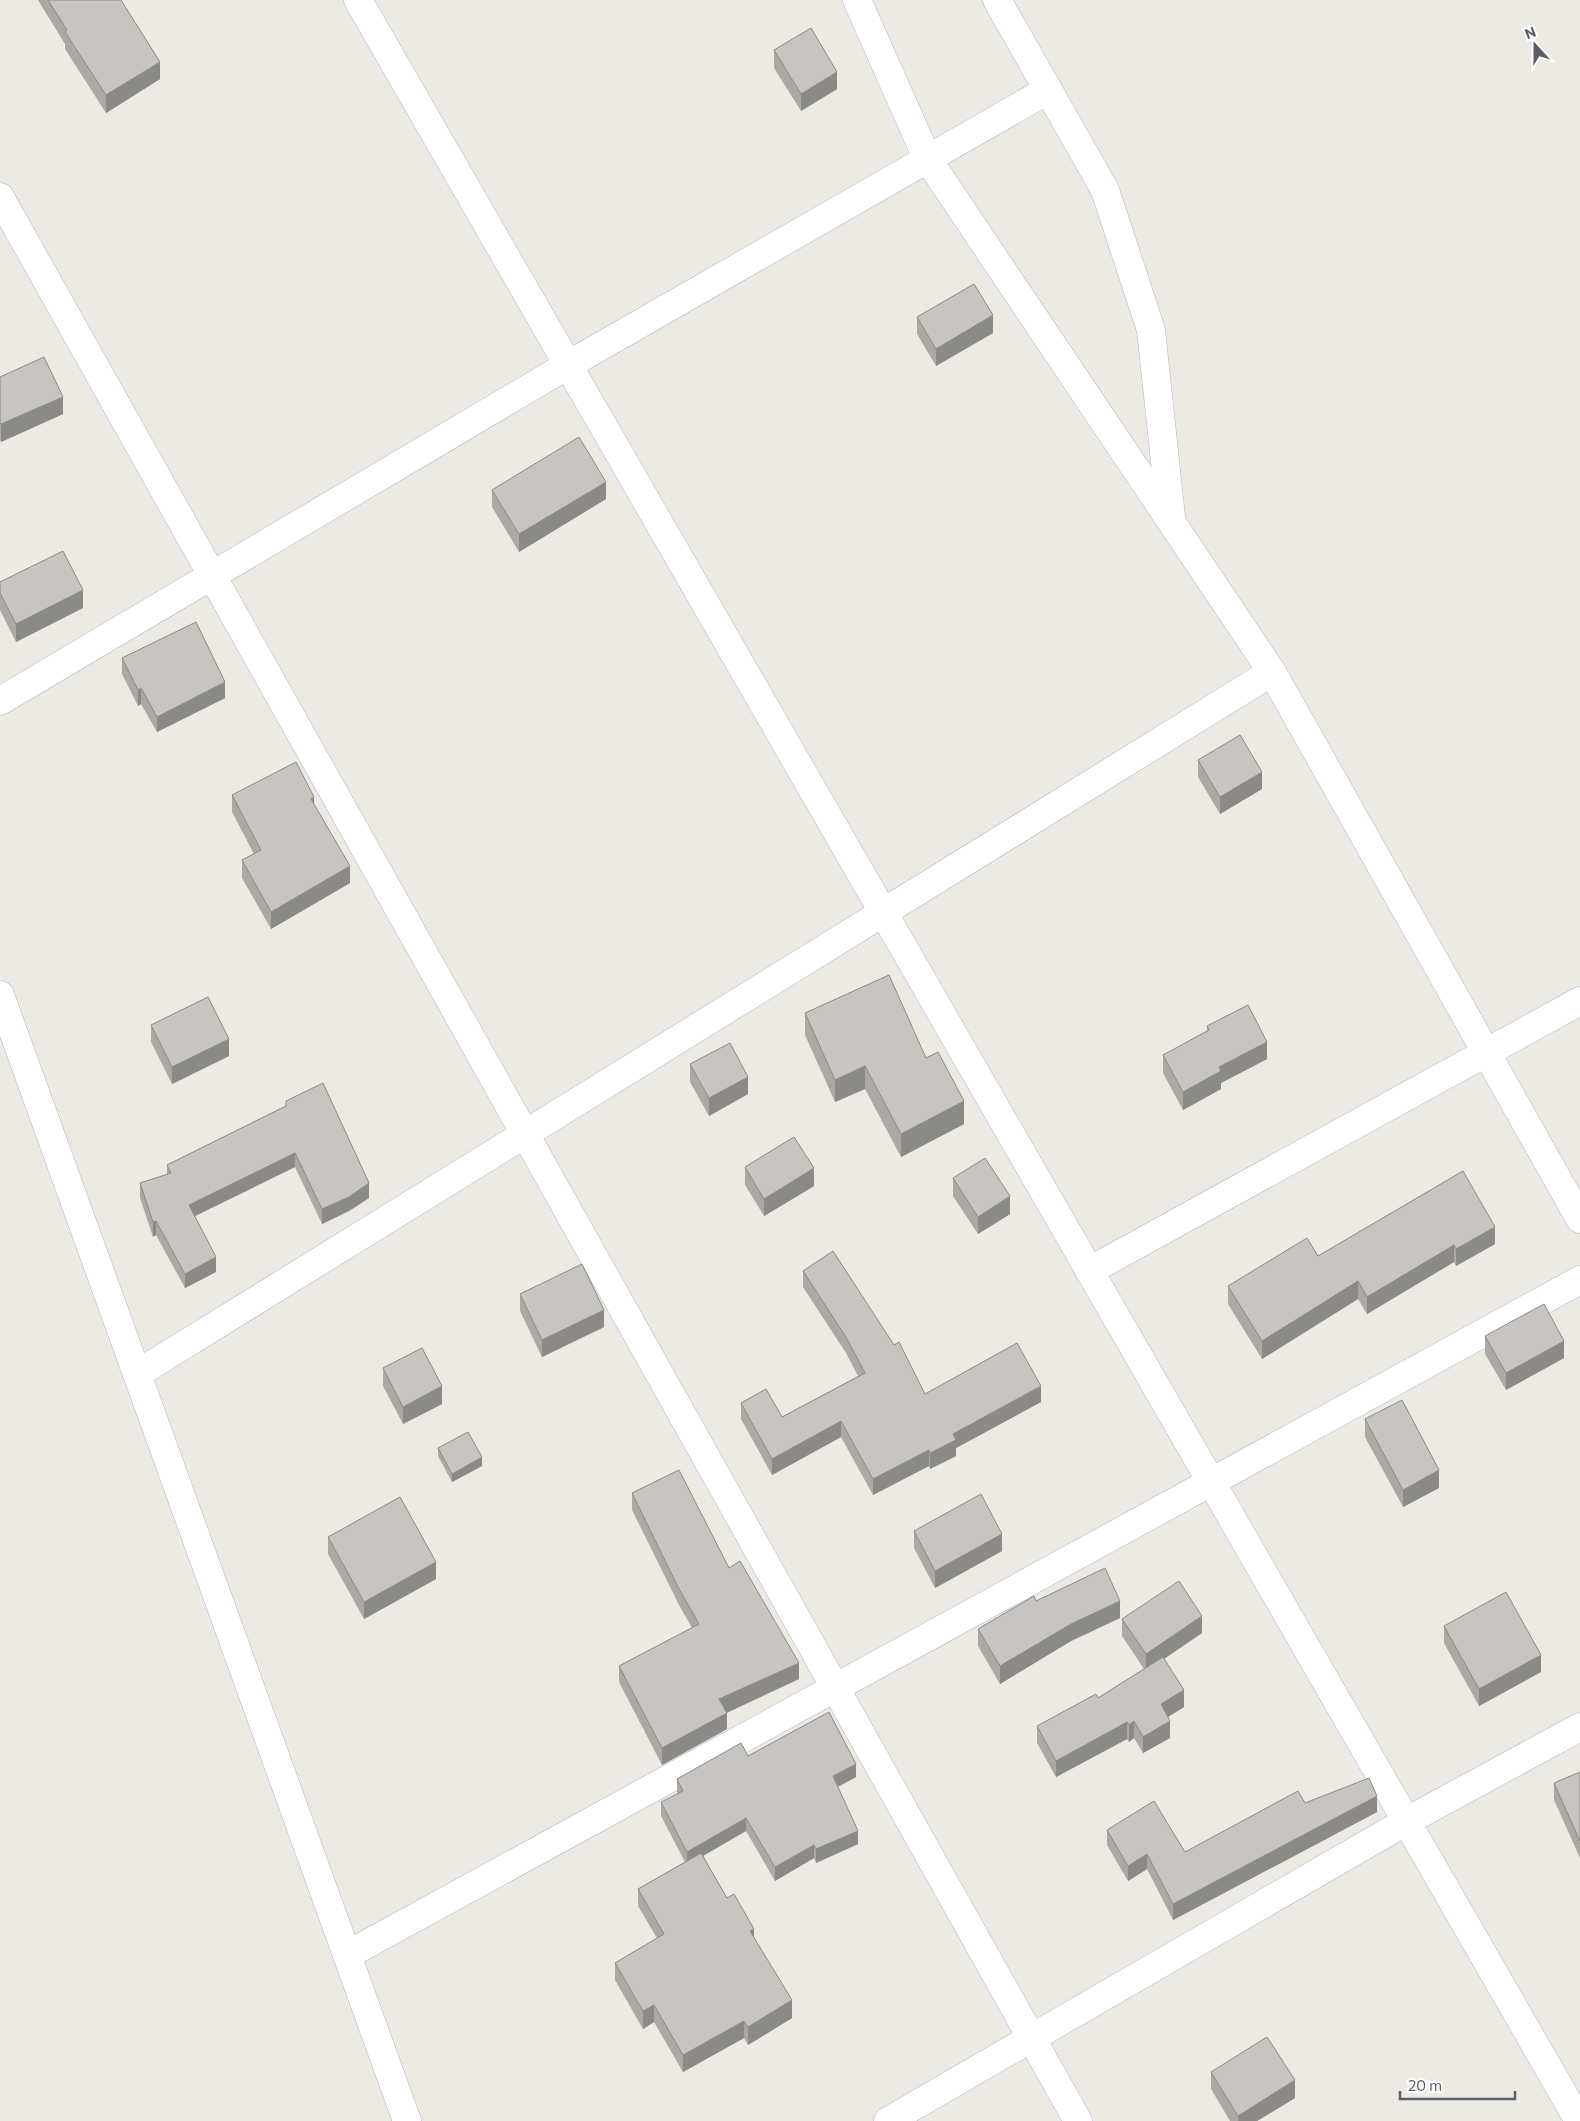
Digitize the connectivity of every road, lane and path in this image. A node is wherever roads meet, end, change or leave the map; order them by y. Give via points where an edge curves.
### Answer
1 (358, 0) edge
2 (857, 0) edge
3 (997, 0) edge
4 (1048, 90) junction
5 (927, 158) junction
6 (0, 197) edge
7 (568, 365) junction
8 (1171, 521) junction
9 (212, 576) junction
10 (1272, 672) junction
11 (0, 701) edge
12 (883, 912) junction
13 (0, 995) edge
14 (1580, 1001) edge
15 (1486, 1053) junction
16 (524, 1134) junction
17 (1580, 1219) edge
18 (1090, 1271) junction
19 (1580, 1280) edge
20 (137, 1374) junction
21 (1211, 1481) junction
22 (835, 1687) junction
23 (1580, 1727) edge
24 (1407, 1820) junction
25 (346, 1955) junction
26 (1031, 2038) junction
27 (406, 2121) edge
28 (888, 2121) edge
29 (1078, 2121) edge
30 (1579, 2121) edge

1 - 7 street
2 - 5 street
3 - 4 street
4 - 5 street
4 - 8 street via 1105,190 1151,330
5 - 7 street
5 - 8 street
6 - 9 street
7 - 9 street
7 - 12 street
8 - 10 street
9 - 11 street
9 - 16 street
10 - 12 street
10 - 15 street
12 - 16 street
12 - 18 street
13 - 20 street
14 - 15 street
15 - 17 street
15 - 18 street
16 - 20 street
16 - 22 street
18 - 21 street
19 - 21 street
20 - 25 street
21 - 22 street
21 - 24 street
22 - 25 street
22 - 26 street
23 - 24 street
24 - 26 street
24 - 30 street
25 - 27 street
26 - 28 street
26 - 29 street

